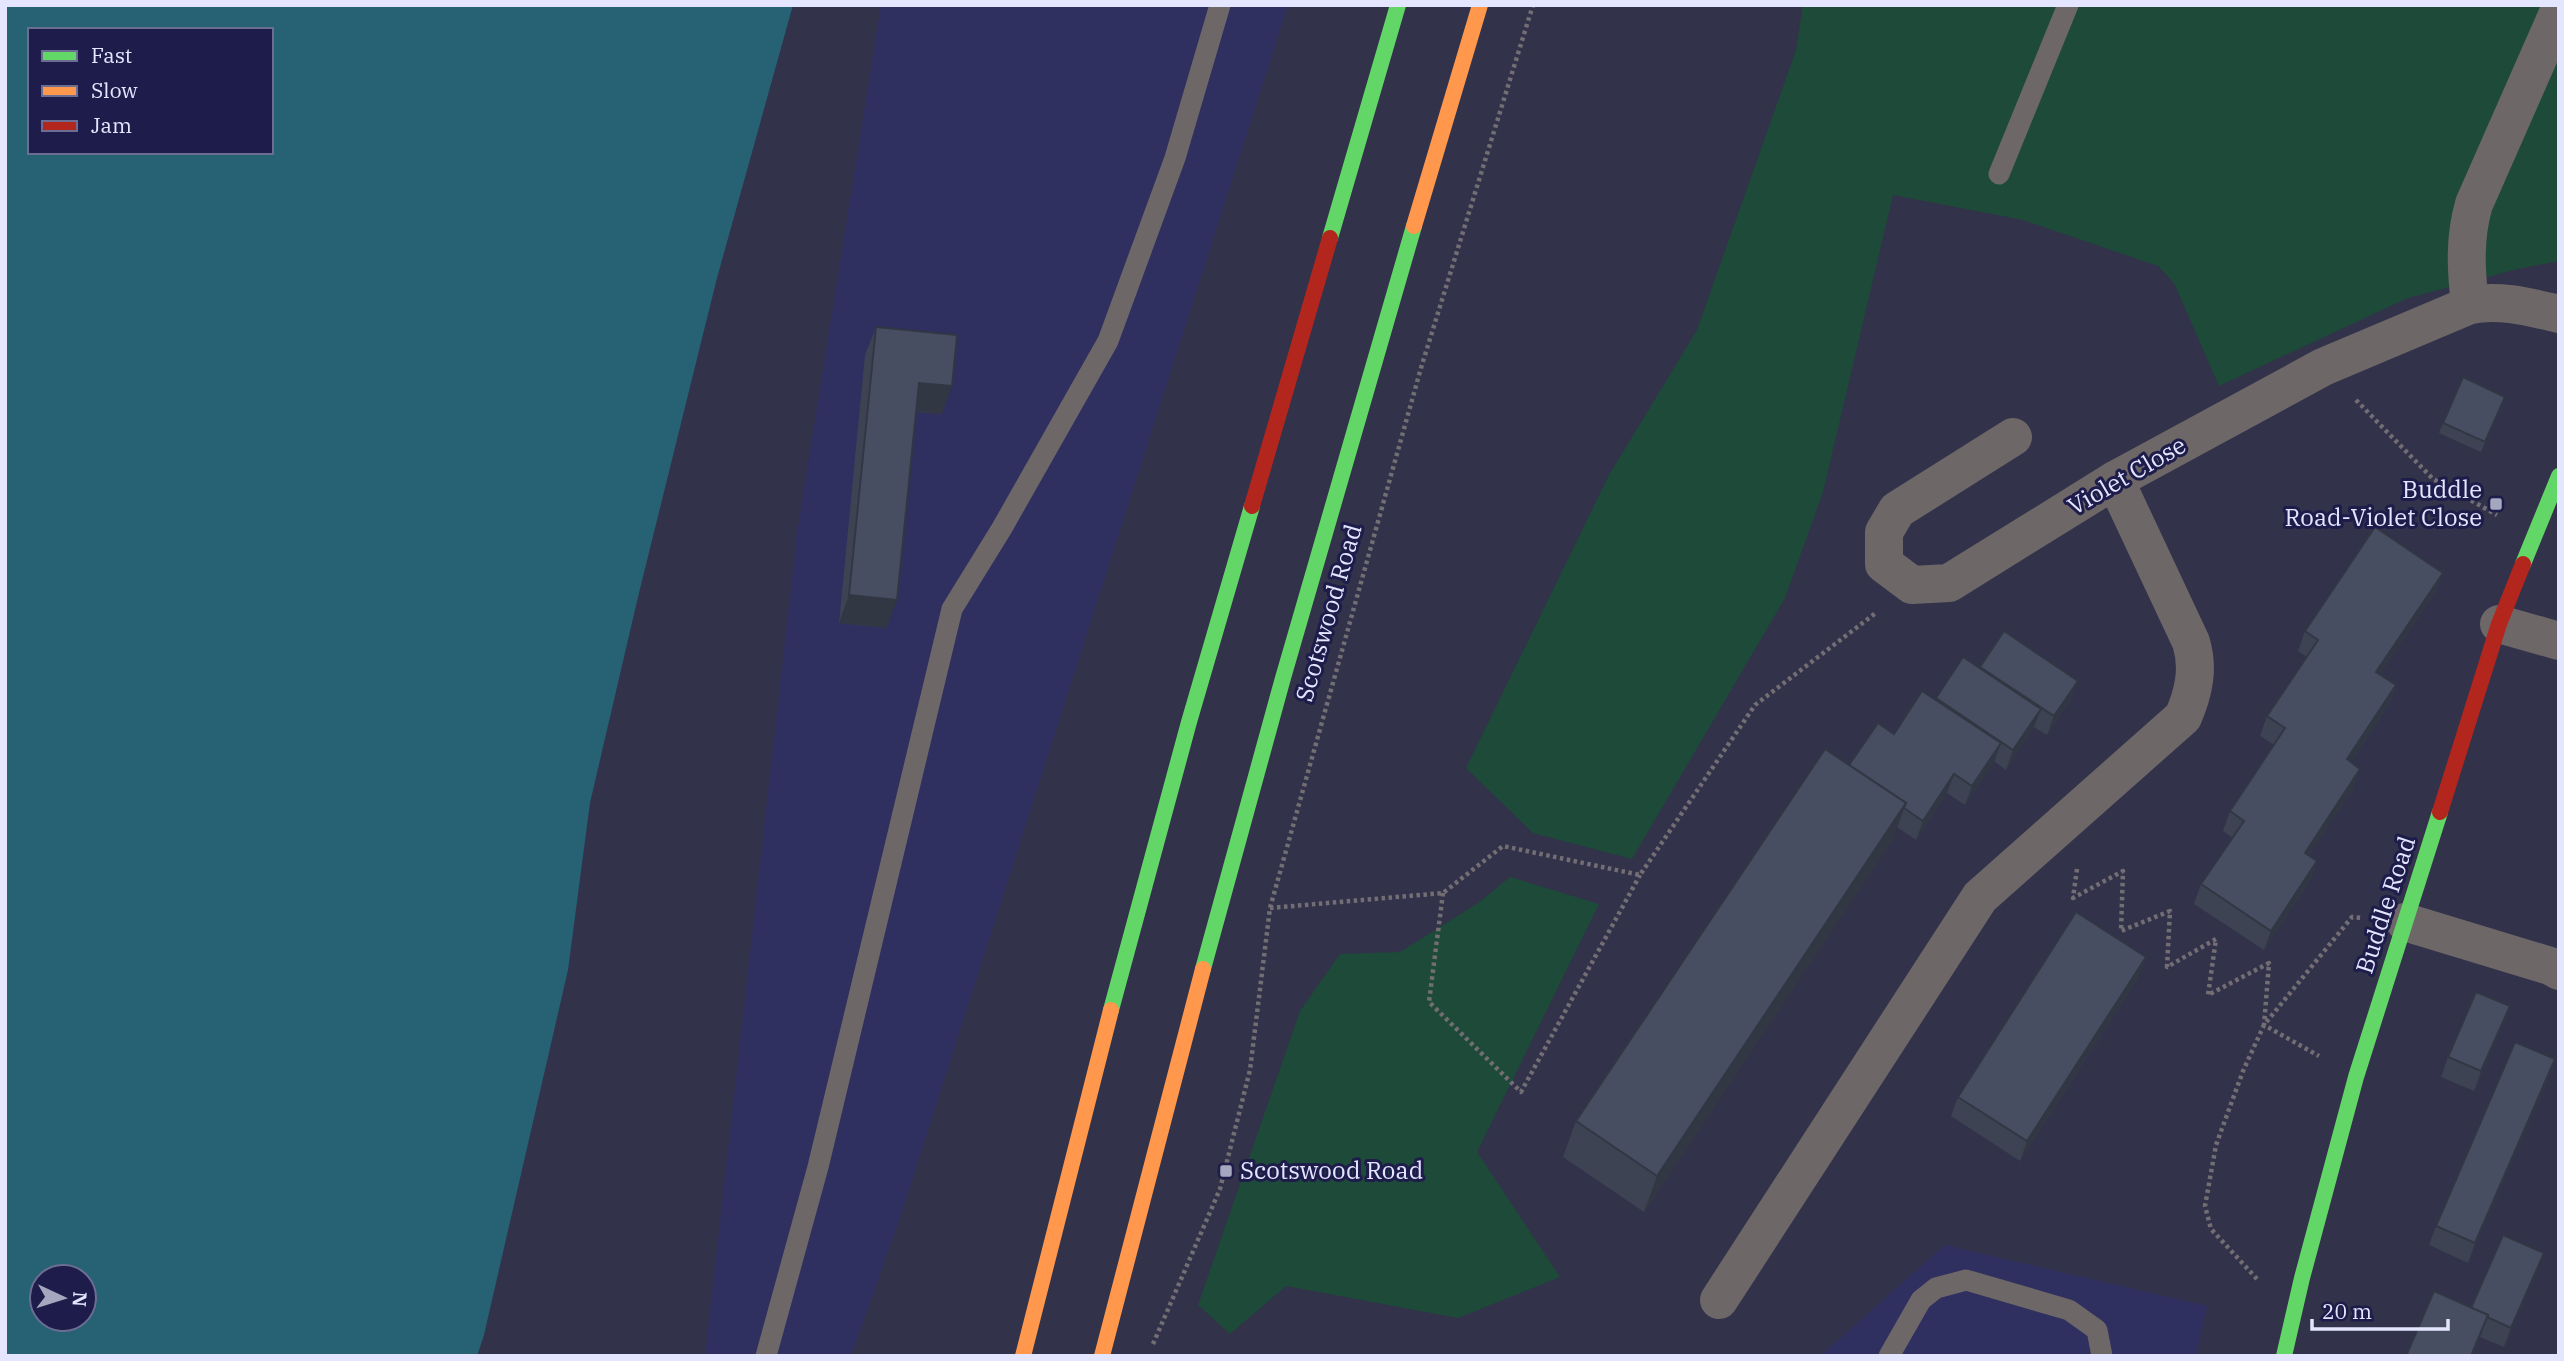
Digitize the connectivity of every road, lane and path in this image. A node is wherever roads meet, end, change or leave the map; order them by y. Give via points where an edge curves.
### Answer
1 (1220, 5) edge
2 (1398, 5) edge
3 (1480, 5) edge
4 (1533, 5) edge
5 (2068, 5) edge
6 (2559, 11) edge
7 (1999, 174) dead end
8 (2470, 305) junction
9 (2559, 314) edge
10 (2323, 367) junction
11 (2013, 436) dead end
12 (2559, 476) edge
13 (2115, 480) junction
14 (2534, 536) junction
15 (1912, 585) junction
16 (2499, 624) junction
17 (2559, 641) edge
18 (2078, 861) dead end
19 (1640, 875) junction
20 (1443, 893) junction
21 (1270, 908) junction
22 (2405, 922) junction
23 (2559, 971) edge
24 (2264, 1025) junction
25 (2356, 1077) junction
26 (1719, 1300) dead end
27 (2293, 1317) junction
28 (1151, 1347) dead end
29 (766, 1356) edge
30 (1023, 1356) edge
31 (1102, 1356) edge
32 (1889, 1356) edge
33 (2102, 1356) edge
34 (2284, 1356) edge

1 - 29 lane via 1175,158 1108,341 952,609 818,1167
2 - 30 main road via 1193,709
3 - 31 main road, Scotswood Road via 1318,550
4 - 21 path, Scotswood Road via 1421,369
5 - 7 lane
6 - 8 street via 2474,204 2466,248
8 - 9 street, Violet Close via 2504,303
8 - 10 street, Violet Close
10 - 13 street, Violet Close
10 - 14 path via 2433,480
11 - 15 street via 1897,510 1884,532 1884,564
12 - 14 main road, Buddle Road
13 - 15 street, Violet Close via 1949,583
13 - 26 street via 2196,659 2183,717 1980,897
14 - 16 main road, Buddle Road
15 - 19 path via 1755,705
16 - 17 street
16 - 22 main road, Buddle Road
18 - 24 path via 2073,898 2123,871 2121,931 2170,911 2167,967 2217,939 2208,995 2269,963
19 - 20 path via 1503,846
19 - 20 path via 1521,1092 1429,1002
20 - 21 path
21 - 28 path, Scotswood Road via 1250,1070 1220,1189
22 - 23 street
22 - 24 path via 2352,917
22 - 25 main road, Buddle Road
24 - 25 path
24 - 27 path via 2216,1145 2206,1206 2211,1229
25 - 27 main road, Buddle Road
27 - 34 main road, Buddle Road
32 - 33 lane via 1921,1300 1936,1287 1966,1280 2069,1310 2097,1330

